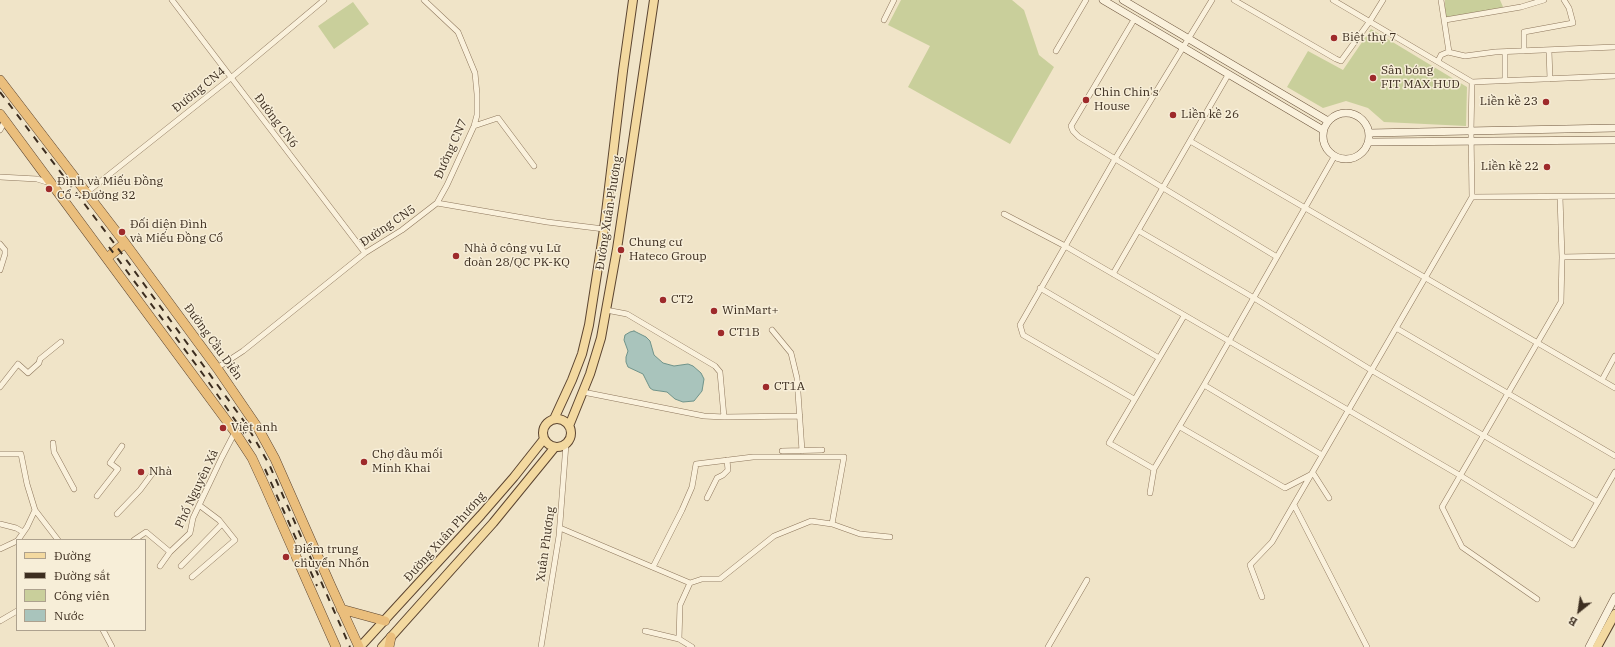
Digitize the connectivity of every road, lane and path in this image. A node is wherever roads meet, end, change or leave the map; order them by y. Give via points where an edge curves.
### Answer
1 (172, 0) edge
2 (324, 0) edge
3 (424, 0) edge
4 (633, 0) edge
5 (654, 0) edge
6 (894, 0) edge
7 (1086, 0) edge
8 (1103, 0) edge
9 (1123, 0) edge
10 (1212, 0) edge
11 (1234, 0) edge
12 (1333, 0) edge
13 (1383, 0) edge
14 (1441, 0) edge
15 (1544, 0) edge
16 (1564, 0) edge
17 (1135, 18) junction
18 (884, 20) dead end
19 (1445, 20) junction
20 (1370, 21) junction
21 (1188, 39) junction
22 (1183, 47) junction
23 (1615, 47) edge
24 (1056, 51) dead end
25 (1524, 51) junction
26 (1549, 51) junction
27 (1450, 52) junction
28 (1505, 52) junction
29 (1438, 62) junction
30 (1228, 75) junction
31 (1615, 76) edge
32 (232, 77) junction
33 (1550, 79) junction
34 (0, 80) edge
35 (1504, 81) junction
36 (1472, 82) junction
37 (3, 118) edge
38 (1328, 121) junction
39 (474, 126) junction
40 (1615, 128) edge
41 (0, 130) edge
42 (1323, 130) junction
43 (1471, 131) junction
44 (1369, 133) junction
45 (1615, 140) edge
46 (1190, 141) junction
47 (1471, 141) junction
48 (1369, 142) junction
49 (1334, 157) junction
50 (1115, 159) junction
51 (534, 166) dead end
52 (0, 177) edge
53 (51, 183) junction
54 (1163, 188) junction
55 (86, 193) junction
56 (1615, 196) edge
57 (1472, 197) junction
58 (1560, 197) junction
59 (437, 203) junction
60 (1305, 208) junction
61 (1004, 214) dead end
62 (604, 229) junction
63 (1139, 231) junction
64 (0, 244) edge
65 (125, 244) junction
66 (1065, 246) junction
67 (365, 253) junction
68 (1615, 256) edge
69 (1277, 257) junction
70 (1562, 257) junction
71 (106, 258) junction
72 (0, 270) edge
73 (1113, 274) junction
74 (1425, 278) junction
75 (1040, 288) junction
76 (1254, 298) junction
77 (606, 310) junction
78 (1184, 316) junction
79 (1396, 328) junction
80 (772, 330) dead end
81 (1229, 341) junction
82 (61, 342) dead end
83 (1537, 343) junction
84 (1615, 356) edge
85 (1159, 358) junction
86 (217, 368) junction
87 (1371, 370) junction
88 (1602, 380) junction
89 (1204, 385) junction
90 (0, 387) edge
91 (1615, 388) edge
92 (583, 392) junction
93 (1508, 393) junction
94 (1134, 399) junction
95 (1348, 410) junction
96 (800, 416) junction
97 (724, 418) junction
98 (554, 419) junction
99 (569, 426) junction
100 (1180, 427) junction
101 (236, 432) junction
102 (1484, 436) junction
103 (544, 439) junction
104 (53, 443) dead end
105 (566, 444) junction
106 (122, 446) dead end
107 (555, 447) junction
108 (822, 450) dead end
109 (782, 451) dead end
110 (802, 451) junction
111 (0, 454) edge
112 (1322, 455) junction
113 (1615, 456) edge
114 (727, 460) junction
115 (1154, 469) junction
116 (155, 470) dead end
117 (1615, 472) edge
118 (1313, 473) junction
119 (1461, 476) junction
120 (74, 489) dead end
121 (1150, 493) dead end
122 (96, 496) dead end
123 (707, 498) dead end
124 (1329, 498) dead end
125 (1598, 502) junction
126 (199, 505) junction
127 (1294, 505) junction
128 (35, 510) junction
129 (117, 514) dead end
130 (0, 524) edge
131 (222, 524) junction
132 (832, 524) junction
133 (560, 528) junction
134 (23, 532) junction
135 (890, 537) dead end
136 (18, 539) edge
137 (57, 539) edge
138 (136, 539) edge
139 (16, 541) edge
140 (0, 549) edge
141 (170, 552) junction
142 (160, 566) dead end
143 (182, 566) dead end
144 (653, 566) junction
145 (192, 577) dead end
146 (1087, 580) dead end
147 (690, 582) junction
148 (1262, 597) dead end
149 (1615, 597) edge
150 (1537, 599) dead end
151 (341, 609) junction
152 (16, 612) edge
153 (1615, 614) edge
154 (0, 621) edge
155 (385, 621) junction
156 (104, 631) edge
157 (645, 631) dead end
158 (390, 637) junction
159 (679, 639) junction
160 (112, 647) edge
161 (336, 647) edge
162 (360, 647) edge
163 (382, 647) edge
164 (389, 647) edge
165 (541, 647) edge
166 (692, 647) edge
167 (1048, 647) edge
168 (1367, 647) edge
169 (1589, 647) edge
170 (1597, 647) edge

1 - 32 street, Đường CN6
2 - 32 street, Đường CN4
3 - 39 street, Đường CN7 via 458,32 469,56 475,73 477,94
4 - 62 main road, Đường Xuân Phương
5 - 77 main road, Đường Xuân Phương
6 - 18 street
7 - 24 street
8 - 17 main road
9 - 21 main road
10 - 21 street
11 - 20 street via 1341,61
12 - 20 street
13 - 20 street
14 - 19 street
15 - 19 street via 1521,7
16 - 25 street via 1573,23 1524,32
17 - 22 main road
17 - 50 street via 1071,126 1079,138
19 - 27 street
20 - 29 street
21 - 22 street
21 - 38 main road
22 - 30 main road
22 - 50 street
23 - 26 street
25 - 26 street
25 - 28 street
26 - 33 street
27 - 28 street via 1465,56
27 - 29 street via 1443,53
28 - 35 street
29 - 36 street
30 - 42 main road
30 - 46 street
31 - 33 street
32 - 55 street, Đường CN4
32 - 67 street, Đường CN6
33 - 35 street
34 - 55 highway, Đường Cầu Diễn
35 - 36 street
36 - 43 street
37 - 41 street
37 - 53 highway
38 - 42 main road
38 - 44 main road via 1339,114 1353,114 1364,121
39 - 51 street via 498,118
39 - 59 street, Đường CN7
40 - 43 main road
42 - 49 main road via 1325,147
43 - 44 main road
43 - 47 street
44 - 48 main road
45 - 47 main road
46 - 54 street
46 - 60 street
47 - 48 main road
47 - 57 street
48 - 49 main road via 1356,158 1349,160
49 - 60 street
50 - 54 street
50 - 66 street
52 - 53 street via 37,179
53 - 71 highway
54 - 63 street
54 - 69 street
55 - 65 highway, Đường Cầu Diễn
56 - 58 street
57 - 58 street
57 - 74 street
58 - 70 street
59 - 62 street
59 - 67 street, Đường CN5 via 402,230
60 - 69 street
60 - 74 street
61 - 66 street
62 - 98 main road, Đường Xuân Phương via 589,326 582,354
63 - 73 street
63 - 76 street
64 - 72 street via 5,254
65 - 71 highway
65 - 86 highway, Đường Cầu Diễn
66 - 73 street
66 - 75 street
67 - 86 street, Đường CN5 via 243,351
68 - 70 street
69 - 76 street
70 - 83 street via 1561,302
71 - 101 highway
73 - 78 street
74 - 79 street
74 - 83 street
75 - 85 street
75 - 94 street via 1020,325 1023,334
76 - 81 street
76 - 87 street
77 - 92 main road, Đường Xuân Phương via 601,338
77 - 97 street via 627,314 716,366 720,372
78 - 81 street
78 - 85 street
79 - 87 street
79 - 93 street
80 - 96 street via 791,353 797,378
81 - 89 street
81 - 95 street
82 - 90 street via 28,373 18,364
83 - 88 street
83 - 93 street
84 - 88 street
85 - 94 street
86 - 151 highway, Đường Cầu Diễn via 258,428 275,459
87 - 95 street
87 - 102 street
88 - 91 street
89 - 100 street
89 - 112 street
92 - 97 street
92 - 99 main road, Đường Xuân Phương
93 - 102 street
93 - 113 street
94 - 115 street via 1109,444
95 - 112 street
95 - 119 street
96 - 97 street
96 - 110 street
98 - 99 main road via 560,419
98 - 103 main road via 545,426
99 - 105 main road via 571,438
100 - 115 street
100 - 118 street via 1285,488
101 - 126 street, Phố Nguyên Xá
101 - 161 highway via 252,458
102 - 119 street
102 - 125 street
103 - 107 main road
103 - 155 main road, Đường Xuân Phương via 505,488
104 - 120 street via 54,452
105 - 107 main road
105 - 133 street, Xuân Phương
106 - 122 street via 110,462 118,470
107 - 158 main road via 493,523
108 - 110 street
109 - 110 street
111 - 128 street via 21,454
112 - 118 street
114 - 123 street via 728,470 717,478
114 - 132 street via 753,457 844,456
114 - 144 street via 696,464 692,487
115 - 121 street
116 - 129 street
117 - 125 street
118 - 124 street
118 - 127 street
119 - 125 street via 1573,545
119 - 150 street via 1442,507 1462,547
126 - 131 street
126 - 141 street, Phố Nguyên Xá via 190,533
127 - 148 street via 1272,542 1250,565
127 - 168 street
128 - 134 street
128 - 137 street
130 - 134 street
131 - 143 street
131 - 145 street via 235,540
132 - 135 street via 860,534
132 - 147 street via 812,521 774,536 720,578 702,578
133 - 144 street
133 - 165 street, Xuân Phương
134 - 136 street
138 - 141 street via 146,532
139 - 140 street
141 - 142 street, Phố Nguyên Xá
144 - 147 street
146 - 167 street
147 - 159 street via 680,605
149 - 169 main road
151 - 155 highway
151 - 162 highway, Đường Cầu Diễn
152 - 154 street
153 - 170 main road
155 - 162 main road, Đường Xuân Phương
156 - 160 street
157 - 159 street
158 - 163 main road
158 - 164 highway
159 - 166 street

